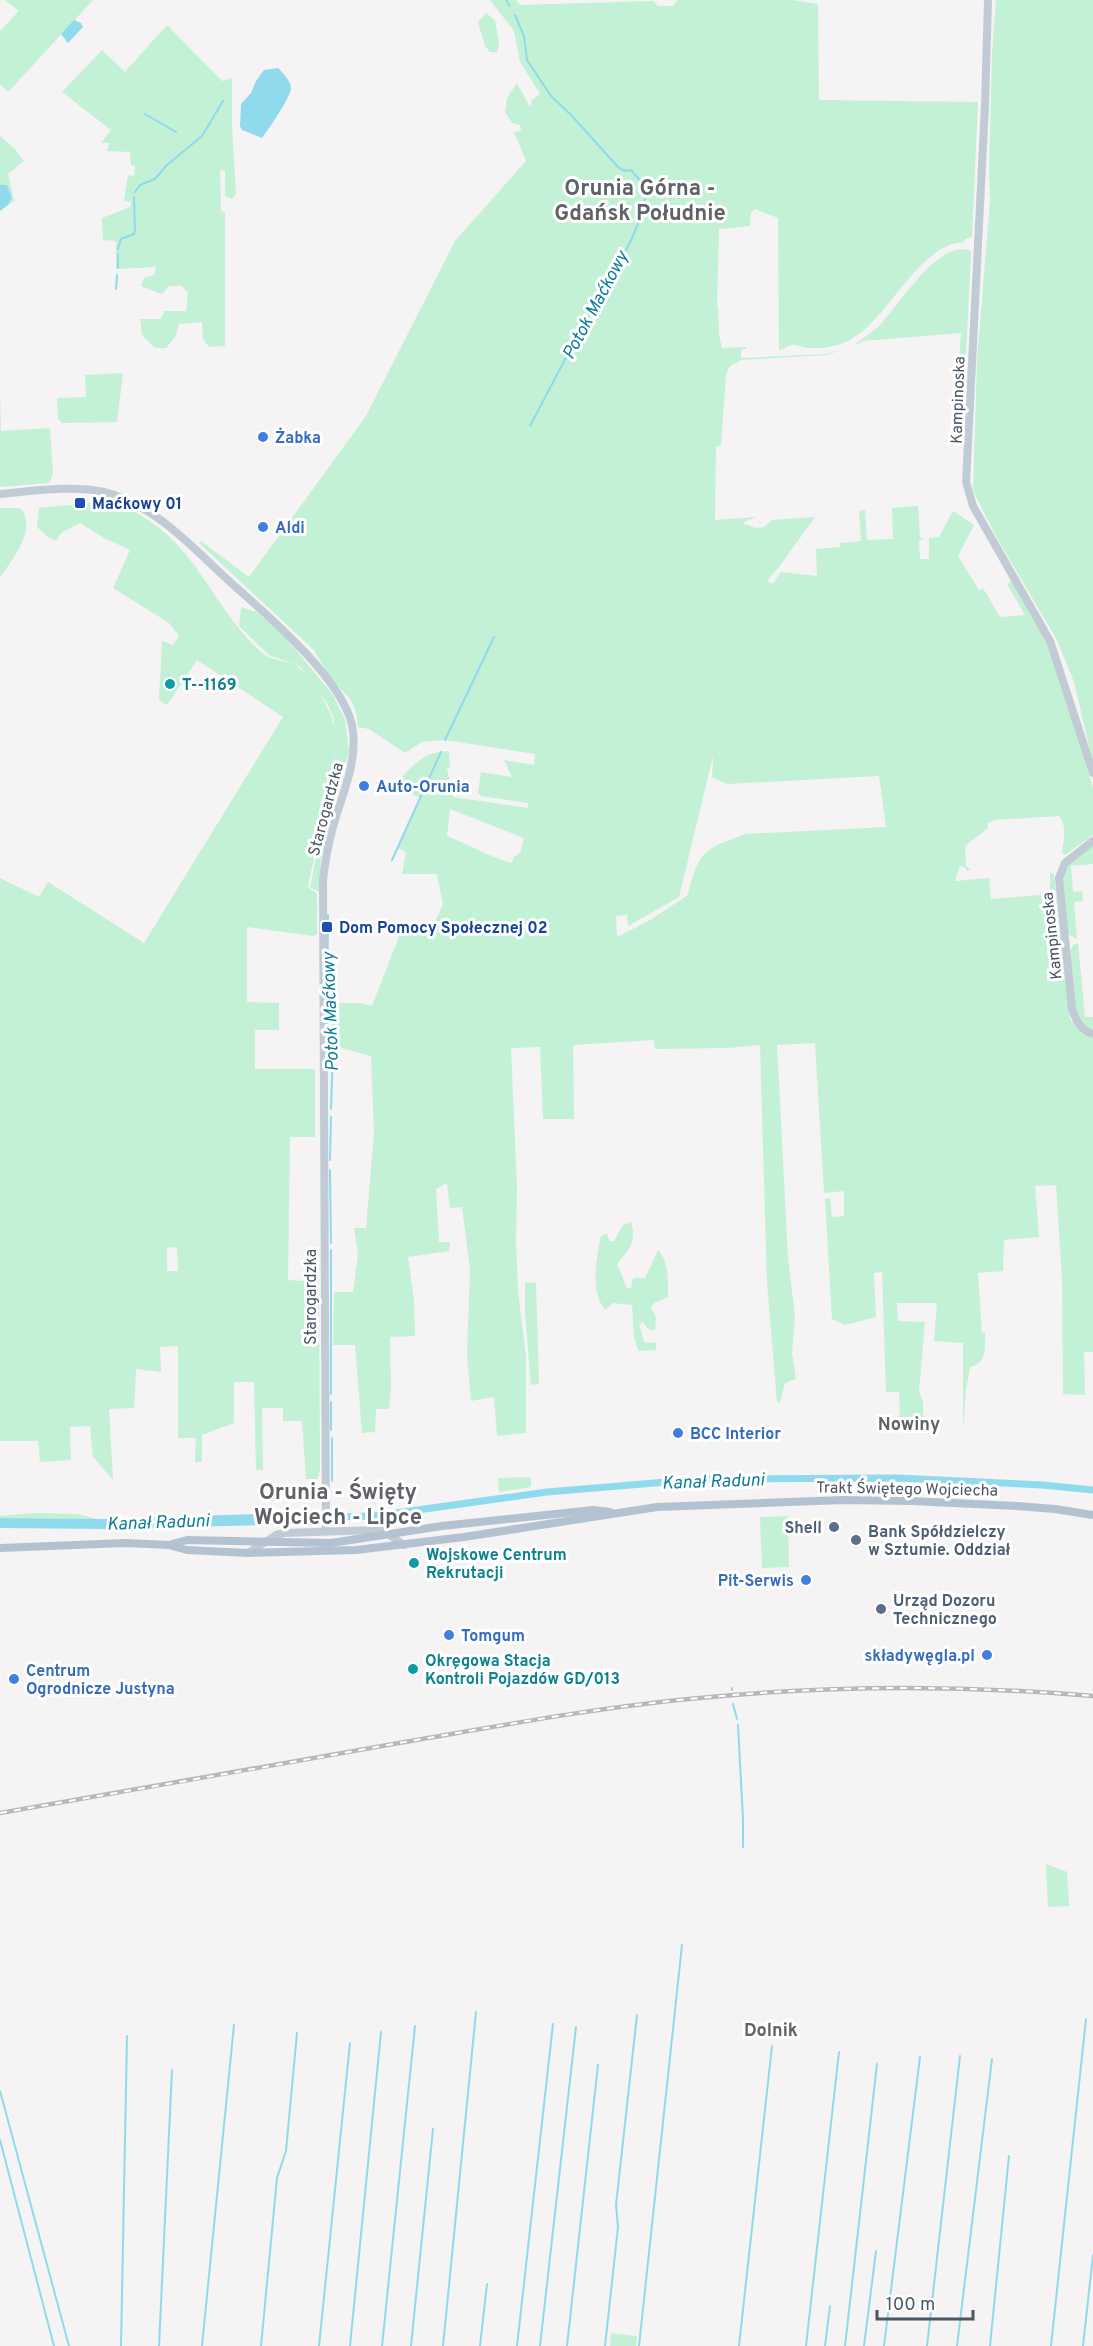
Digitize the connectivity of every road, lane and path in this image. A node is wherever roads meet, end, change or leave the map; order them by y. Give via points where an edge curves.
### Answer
1 (988, 0) edge
2 (0, 494) edge
3 (1093, 773) edge
4 (1093, 841) edge
5 (1093, 1034) edge
6 (613, 1512) junction
7 (1093, 1515) edge
8 (326, 1531) junction
9 (389, 1535) junction
10 (262, 1543) junction
11 (169, 1545) junction
12 (404, 1545) junction
13 (0, 1548) edge
14 (248, 1553) junction

1 - 3 main road, Kampinoska via 966,482 973,506 1050,641
2 - 8 main road, Starogardzka via 89,490 105,492 141,508 183,539 286,632 334,689 351,723 351,766 333,826 323,880
4 - 5 main road, Kampinoska via 1065,863 1059,878 1072,1010 1078,1024
6 - 7 main road, Trakt Świętego Wojciecha via 869,1499 1017,1506
6 - 9 main road, Trakt Świętego Wojciecha via 593,1510
6 - 12 main road, Trakt Świętego Wojciecha
8 - 9 main road via 376,1530
8 - 10 main road via 280,1533
9 - 10 main road, Trakt Świętego Wojciecha via 332,1543
9 - 12 main road
10 - 11 main road, Trakt Świętego Wojciecha via 187,1540
10 - 14 main road
11 - 13 main road, Trakt Świętego Wojciecha
11 - 14 main road, Trakt Świętego Wojciecha via 187,1550
12 - 14 main road, Trakt Świętego Wojciecha

